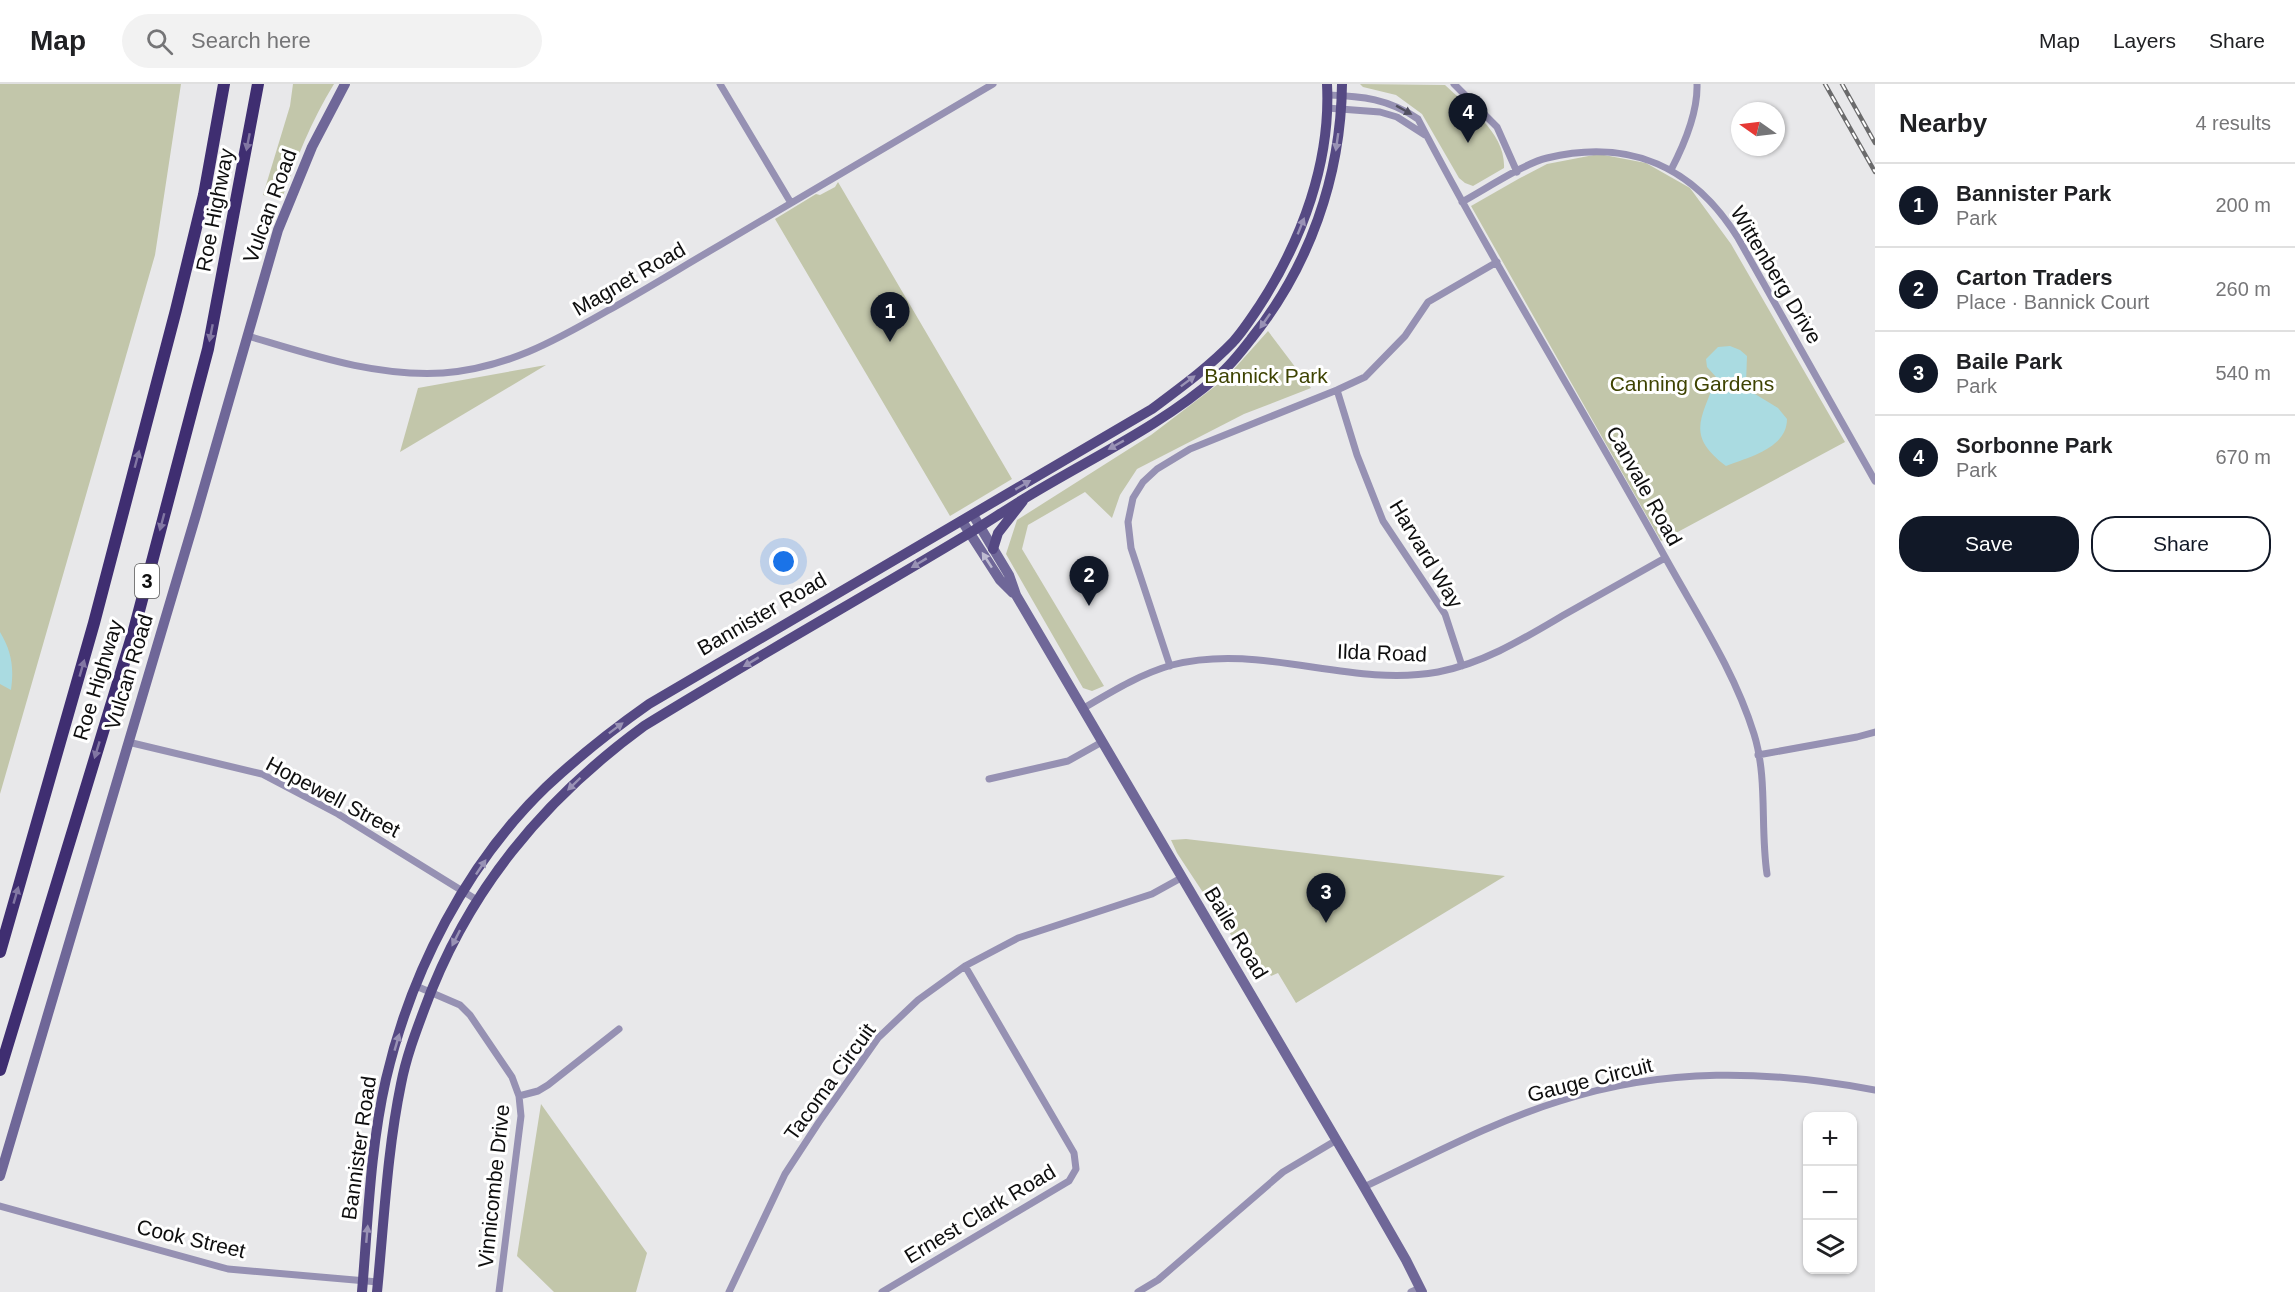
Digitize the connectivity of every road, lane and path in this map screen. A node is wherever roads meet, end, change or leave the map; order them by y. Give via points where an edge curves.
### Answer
1 (224, 84) edge
2 (258, 84) edge
3 (345, 84) edge
4 (720, 84) edge
5 (993, 84) edge
6 (1454, 84) edge
7 (1697, 84) edge
8 (982, 87) edge
9 (1328, 89) edge
10 (1342, 90) edge
11 (1327, 108) junction
12 (1341, 109) junction
13 (1427, 137) junction
14 (1671, 170) junction
15 (1518, 172) junction
16 (1462, 202) junction
17 (790, 203) junction
18 (1497, 262) junction
19 (248, 336) junction
20 (1337, 390) junction
21 (1875, 481) edge
22 (1025, 498) junction
23 (973, 514) junction
24 (962, 521) junction
25 (980, 526) junction
26 (969, 533) junction
27 (993, 549) junction
28 (1665, 558) junction
29 (1016, 595) junction
30 (1170, 666) junction
31 (1462, 666) junction
32 (1082, 708) junction
33 (1875, 732) edge
34 (128, 742) junction
35 (1102, 742) junction
36 (1758, 755) junction
37 (989, 779) dead end
38 (1767, 873) dead end
39 (1181, 878) junction
40 (464, 891) junction
41 (477, 900) junction
42 (0, 952) edge
43 (965, 966) junction
44 (416, 986) junction
45 (431, 992) junction
46 (619, 1029) dead end
47 (0, 1070) edge
48 (1875, 1090) edge
49 (519, 1096) junction
50 (1335, 1141) junction
51 (0, 1176) edge
52 (1364, 1187) junction
53 (0, 1206) edge
54 (363, 1280) junction
55 (378, 1287) edge
56 (1417, 1291) edge
57 (362, 1292) edge
58 (499, 1292) edge
59 (729, 1292) edge
60 (882, 1292) edge
61 (1138, 1292) edge

42 -> 1 highway, Roe Highway / 3 via 94,623 176,310 204,195
2 -> 47 highway, Roe Highway / 3 via 208,349 134,630
3 - 19 street, Vulcan Road via 312,147 278,230
4 - 17 street
5 - 8 street, Magnet Road
6 - 15 street via 1497,127
7 - 14 street via 1688,132
8 - 17 street, Magnet Road
9 - 10 street, Canvale Road
9 - 11 main road, Bannister Road
10 - 12 main road, Bannister Road
10 -> 13 street, Canvale Road via 1402,108 1418,119
11 - 12 street, Canvale Road
23 -> 11 main road, Bannister Road via 1152,409 1235,340 1276,279 1302,225 1320,162
12 - 13 street, Canvale Road via 1397,117
12 -> 22 main road, Bannister Road via 1329,184 1314,231 1288,286 1244,348 1218,376 1159,421
13 - 16 street, Canvale Road
14 - 15 street, Wittenberg Drive via 1648,160 1599,151 1546,158
14 - 21 street, Wittenberg Drive via 1697,187 1727,220
15 - 16 street, Wittenberg Drive
16 - 18 street, Canvale Road
17 - 19 street, Magnet Road via 557,339 501,363 444,373 383,370 357,367
18 - 20 street via 1428,302 1405,336 1375,368
18 - 28 street, Canvale Road
19 - 34 street, Vulcan Road
20 - 30 street via 1190,449 1157,469 1133,498 1128,522 1131,548
20 - 31 street, Harvard Way via 1383,520 1445,614
22 - 25 main road, Bannister Road
22 - 27 main road via 998,533
23 - 24 main road, Bannister Road
23 - 25 street, Baile Road
24 - 26 street, Baile Road
40 -> 24 main road, Bannister Road via 525,810 619,725 693,677
25 - 26 main road, Bannister Road
25 - 27 street, Baile Road
29 -> 26 street, Baile Road via 1000,580
26 -> 41 main road, Bannister Road via 617,746 535,823
27 - 29 street, Baile Road
28 - 31 street, Ilda Road via 1510,646
28 - 36 street, Canvale Road via 1730,672 1744,702
29 - 32 street, Baile Road
30 - 31 street, Ilda Road via 1208,659 1250,658 1368,674 1412,675
30 - 32 street, Ilda Road via 1129,682
32 - 35 street, Baile Road
33 - 36 street
34 - 40 street, Hopewell Street via 262,774 338,813
34 - 51 street, Vulcan Road
35 - 37 street via 1068,761
35 - 39 street, Baile Road
36 - 38 street, Canvale Road
39 - 43 street, Tacoma Circuit via 1152,894 1018,938
39 - 50 street, Baile Road
40 - 41 street, Hopewell Street
40 - 44 main road, Bannister Road
41 -> 45 main road, Bannister Road
43 - 59 street, Tacoma Circuit via 878,1038 850,1075 785,1174
43 - 60 street, Ernest Clark Road via 1074,1153 1076,1169 1069,1181
44 - 45 street, Vinnicombe Drive
54 -> 44 main road, Bannister Road via 379,1116 399,1033
45 - 49 street, Vinnicombe Drive via 460,1005 470,1015 512,1077
45 - 55 main road, Bannister Road via 408,1056 395,1115
46 - 49 street via 548,1085
48 - 52 street, Gauge Circuit via 1751,1075 1680,1076 1613,1087 1514,1117
49 - 58 street, Vinnicombe Drive via 521,1116
50 - 52 street, Baile Road
50 - 61 street via 1284,1172 1158,1280
52 - 56 street, Baile Road
53 - 54 street, Cook Street via 228,1269
54 - 55 street, Cook Street
54 - 57 main road, Bannister Road

